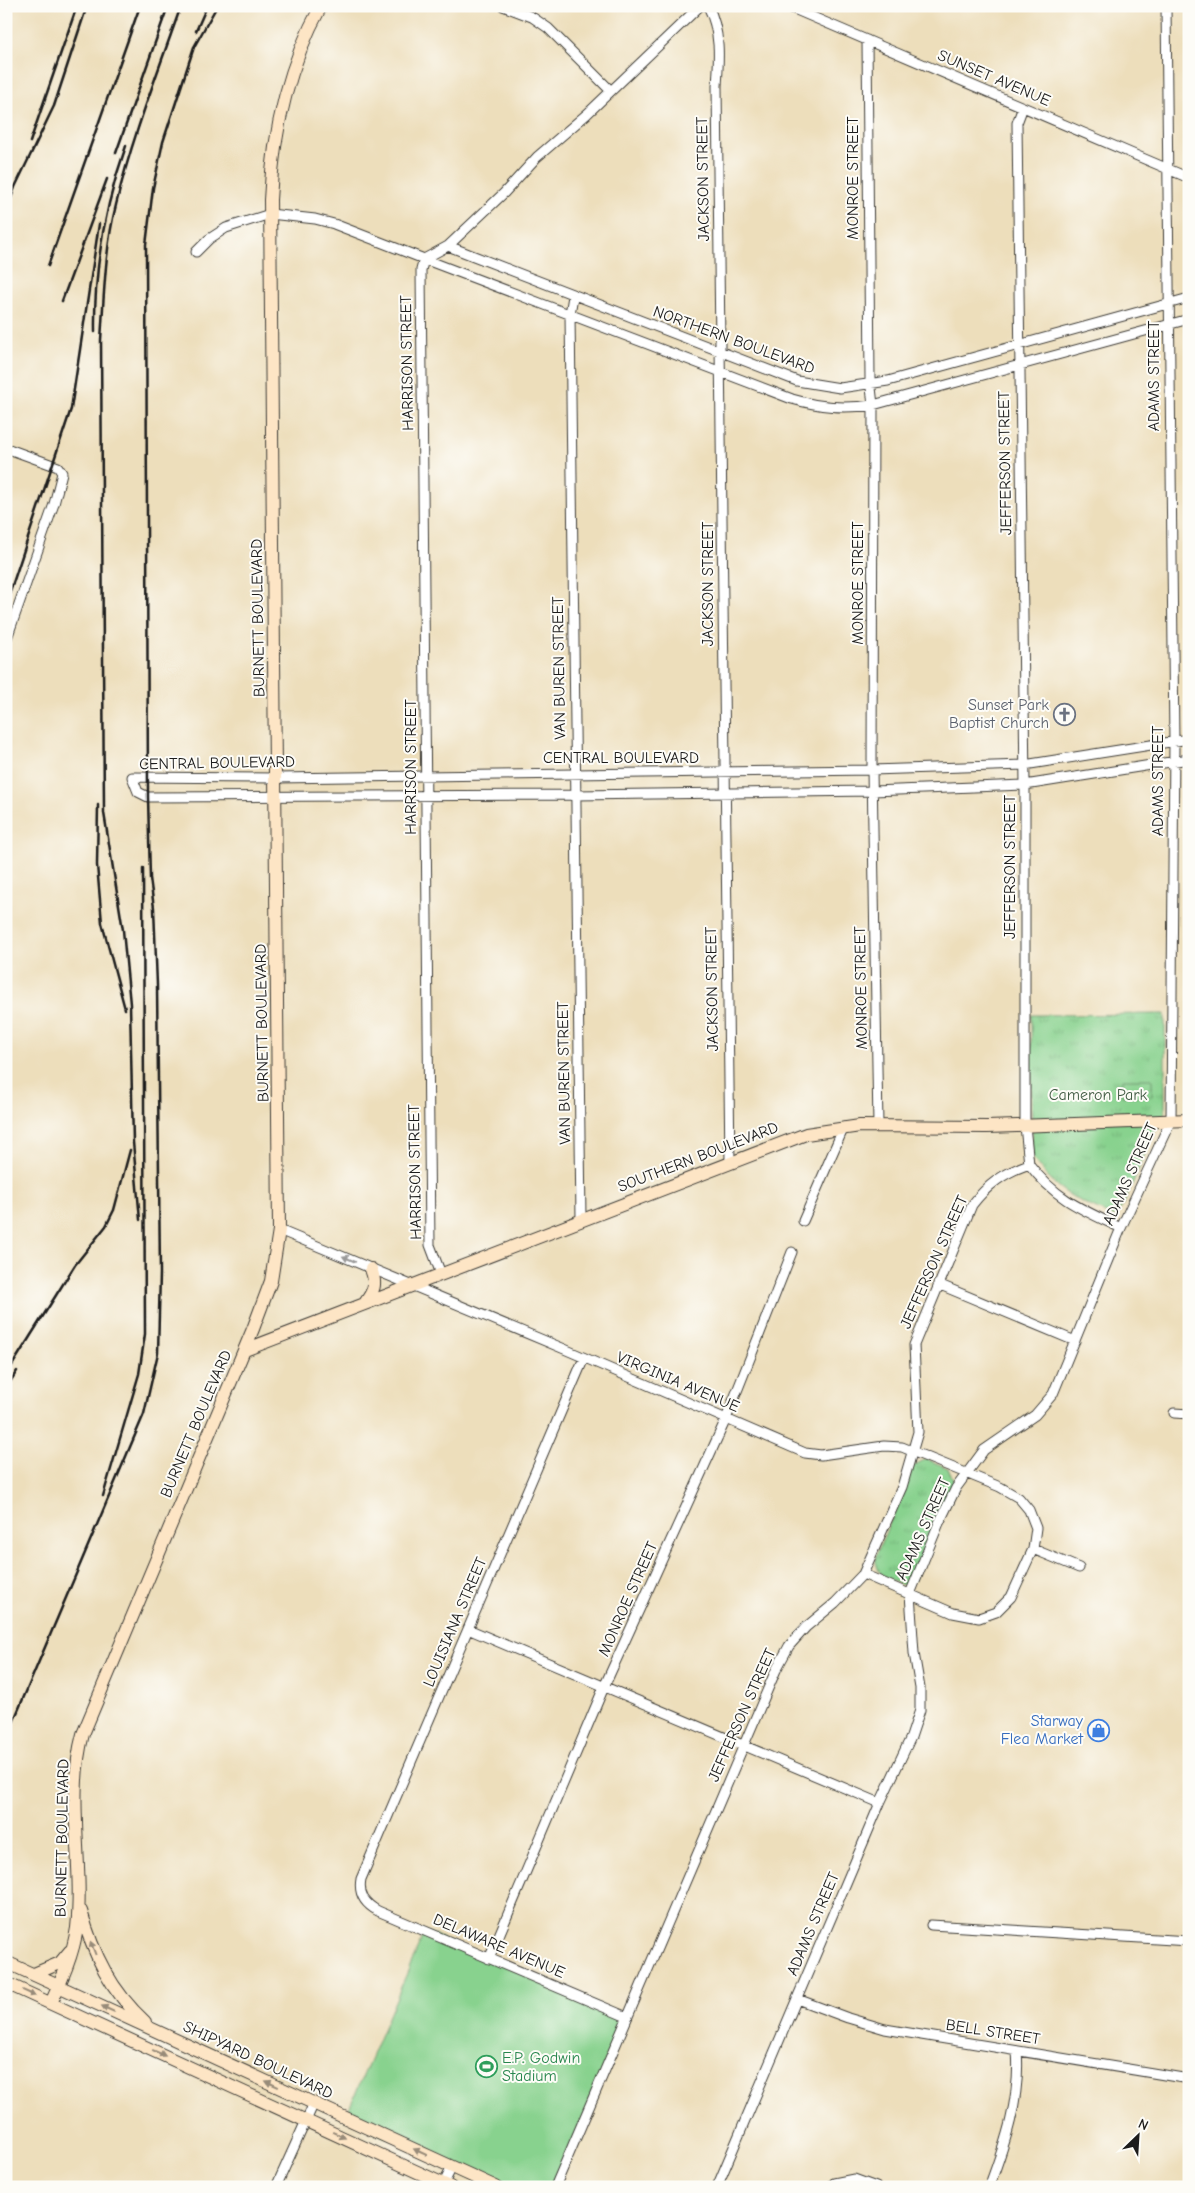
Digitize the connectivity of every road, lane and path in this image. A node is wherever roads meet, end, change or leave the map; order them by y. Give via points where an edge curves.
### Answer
1 (320, 6) edge
2 (503, 6) edge
3 (700, 6) edge
4 (708, 6) edge
5 (787, 6) edge
6 (1166, 6) edge
7 (867, 40) junction
8 (611, 91) junction
9 (1023, 107) junction
10 (1168, 169) junction
11 (1189, 178) edge
12 (270, 214) junction
13 (448, 246) junction
14 (196, 252) dead end
15 (424, 259) junction
16 (573, 296) junction
17 (1189, 298) edge
18 (1170, 303) junction
19 (570, 314) junction
20 (1189, 319) edge
21 (1168, 324) junction
22 (1020, 344) junction
23 (721, 353) junction
24 (1019, 365) junction
25 (722, 372) junction
26 (870, 385) junction
27 (873, 405) junction
28 (6, 448) edge
29 (6, 641) edge
30 (1189, 739) edge
31 (1174, 742) junction
32 (1189, 759) edge
33 (1173, 762) junction
34 (1024, 765) junction
35 (872, 770) junction
36 (724, 772) junction
37 (426, 774) junction
38 (576, 774) junction
39 (276, 778) junction
40 (1025, 785) junction
41 (874, 790) junction
42 (724, 793) junction
43 (576, 795) junction
44 (425, 796) junction
45 (276, 797) junction
46 (1170, 1120) junction
47 (1189, 1120) edge
48 (878, 1126) junction
49 (1025, 1126) junction
50 (844, 1127) junction
51 (730, 1163) junction
52 (1028, 1164) junction
53 (581, 1219) junction
54 (804, 1221) dead end
55 (1121, 1228) junction
56 (280, 1230) junction
57 (792, 1252) dead end
58 (371, 1269) junction
59 (441, 1274) junction
60 (938, 1284) junction
61 (410, 1286) junction
62 (365, 1303) junction
63 (1075, 1341) junction
64 (245, 1350) junction
65 (584, 1358) junction
66 (1174, 1413) dead end
67 (1189, 1414) edge
68 (726, 1419) junction
69 (913, 1452) junction
70 (966, 1473) junction
71 (1033, 1549) junction
72 (1079, 1568) dead end
73 (863, 1574) junction
74 (910, 1594) junction
75 (468, 1629) junction
76 (604, 1687) junction
77 (744, 1746) junction
78 (880, 1803) junction
79 (77, 1898) junction
80 (363, 1899) joint
81 (930, 1925) dead end
82 (1189, 1941) edge
83 (73, 1947) junction
84 (489, 1959) junction
85 (6, 1962) edge
86 (34, 1974) junction
87 (6, 1982) edge
88 (59, 1987) junction
89 (797, 1999) junction
90 (51, 2003) junction
91 (627, 2016) junction
92 (152, 2029) junction
93 (1017, 2051) junction
94 (1189, 2079) edge
95 (314, 2103) junction
96 (306, 2120) junction
97 (452, 2167) junction
98 (834, 2183) dead end
99 (445, 2186) edge
100 (276, 2187) edge
101 (496, 2187) edge
102 (555, 2187) edge
103 (718, 2187) edge
104 (876, 2187) edge
105 (989, 2187) edge

1 - 12 main road, BURNETT BOULEVARD via 298,55 280,120 273,160
2 - 8 street via 532,17 548,28
3 - 8 street
4 - 23 street, JACKSON STREET via 716,23 719,49
5 - 7 street, SUNSET AVENUE
6 - 10 street, ADAMS STREET
7 - 9 street, SUNSET AVENUE
7 - 26 street, MONROE STREET
8 - 13 street via 537,157
9 - 10 street, SUNSET AVENUE
9 - 22 street, JEFFERSON STREET via 1017,123
10 - 11 street, SUNSET AVENUE
10 - 18 street, ADAMS STREET
12 - 14 street via 226,228
12 - 15 street, NORTHERN BOULEVARD via 334,224
12 - 39 main road, BURNETT BOULEVARD
13 - 15 street
13 - 16 street, NORTHERN BOULEVARD
15 - 19 street, NORTHERN BOULEVARD
15 - 37 street, HARRISON STREET via 421,270
16 - 19 street, VAN BUREN STREET
16 - 23 street, NORTHERN BOULEVARD
17 - 18 street, NORTHERN BOULEVARD
18 - 21 street, ADAMS STREET
18 - 22 street, NORTHERN BOULEVARD
19 - 25 street, NORTHERN BOULEVARD
19 - 38 street, VAN BUREN STREET
20 - 21 street, NORTHERN BOULEVARD
21 - 24 street, NORTHERN BOULEVARD
21 - 31 street, ADAMS STREET
22 - 24 street, JEFFERSON STREET
22 - 26 street, NORTHERN BOULEVARD
23 - 25 street, JACKSON STREET
23 - 26 street, NORTHERN BOULEVARD via 812,385 840,388
24 - 27 street, NORTHERN BOULEVARD
24 - 34 street, JEFFERSON STREET
25 - 27 street, NORTHERN BOULEVARD via 819,407 840,409
25 - 36 street, JACKSON STREET
26 - 27 street, MONROE STREET
27 - 35 street, MONROE STREET
28 - 29 street via 58,467 62,473
30 - 31 street, CENTRAL BOULEVARD
31 - 33 street, ADAMS STREET
31 - 34 street, CENTRAL BOULEVARD
32 - 33 street, CENTRAL BOULEVARD
33 - 40 street, CENTRAL BOULEVARD
33 - 46 street, ADAMS STREET
34 - 35 street, CENTRAL BOULEVARD
34 - 40 street, JEFFERSON STREET
35 - 36 street, CENTRAL BOULEVARD
35 - 41 street, MONROE STREET
36 - 38 street, CENTRAL BOULEVARD
36 - 42 street, JACKSON STREET
37 - 38 street, CENTRAL BOULEVARD
37 - 39 street, CENTRAL BOULEVARD
37 - 44 street, HARRISON STREET
38 - 43 street, VAN BUREN STREET
39 - 45 main road, BURNETT BOULEVARD
39 - 45 street, CENTRAL BOULEVARD via 132,777 138,792 148,798
40 - 41 street, CENTRAL BOULEVARD
40 - 49 street, JEFFERSON STREET
41 - 42 street, CENTRAL BOULEVARD
41 - 48 street, MONROE STREET
42 - 43 street, CENTRAL BOULEVARD
42 - 51 street, JACKSON STREET
43 - 44 street, CENTRAL BOULEVARD
43 - 53 street, VAN BUREN STREET
44 - 45 street, CENTRAL BOULEVARD
44 - 59 street, HARRISON STREET via 430,1245
45 - 56 main road, BURNETT BOULEVARD
46 - 47 main road, SOUTHERN BOULEVARD
46 - 49 main road, SOUTHERN BOULEVARD
46 - 55 street, ADAMS STREET
48 - 49 main road, SOUTHERN BOULEVARD
48 - 50 main road, SOUTHERN BOULEVARD
49 - 52 street, JEFFERSON STREET
50 - 51 main road, SOUTHERN BOULEVARD via 806,1134
50 - 54 street
51 - 53 main road, SOUTHERN BOULEVARD
52 - 55 street via 1060,1197
52 - 60 street, JEFFERSON STREET via 1005,1173 985,1188 972,1205
53 - 59 main road, SOUTHERN BOULEVARD
55 - 63 street, ADAMS STREET
58 -> 56 street, VIRGINIA AVENUE
56 - 64 main road, BURNETT BOULEVARD via 271,1280
57 - 68 street, MONROE STREET
58 - 61 street, VIRGINIA AVENUE
58 - 62 main road via 374,1292
59 - 61 main road, SOUTHERN BOULEVARD
60 - 63 street
60 - 69 street, JEFFERSON STREET via 914,1345 918,1432
61 - 62 main road, SOUTHERN BOULEVARD
61 - 65 street, VIRGINIA AVENUE
62 - 64 main road, SOUTHERN BOULEVARD
63 - 70 street, ADAMS STREET via 1053,1394 1035,1415 984,1450
64 - 79 main road, BURNETT BOULEVARD via 83,1734 76,1788
65 - 68 street, VIRGINIA AVENUE
65 - 75 street, LOUISIANA STREET
66 - 67 street
68 - 69 street, VIRGINIA AVENUE via 805,1453 821,1456 884,1446
68 - 76 street, MONROE STREET
69 - 70 street, VIRGINIA AVENUE
69 - 73 street, JEFFERSON STREET via 902,1488
70 - 71 street, VIRGINIA AVENUE via 1013,1494 1029,1510 1036,1528
70 - 74 street, ADAMS STREET via 939,1523
71 - 72 street
71 - 74 street, VIRGINIA AVENUE via 1011,1597 996,1612 979,1618 962,1615
73 - 74 street, VIRGINIA AVENUE
73 - 77 street, JEFFERSON STREET via 789,1646
74 - 78 street, ADAMS STREET via 920,1710
75 - 76 street
75 - 80 street, LOUISIANA STREET via 361,1879
76 - 77 street
76 - 84 street, MONROE STREET
77 - 78 street
77 - 91 street, JEFFERSON STREET
78 - 89 street, ADAMS STREET
79 - 83 main road, BURNETT BOULEVARD
92 -> 79 main road via 124,2000 102,1968
80 - 84 street, DELAWARE AVENUE via 378,1911
81 - 82 street
83 - 86 main road via 60,1963
83 - 88 main road, BURNETT BOULEVARD
84 - 91 street, DELAWARE AVENUE
85 - 86 main road, SHIPYARD BOULEVARD
86 - 88 main road, SHIPYARD BOULEVARD
87 -> 90 main road
88 - 90 main road, BURNETT BOULEVARD
92 -> 88 main road, SHIPYARD BOULEVARD
89 - 93 street, BELL STREET via 885,2029
89 - 103 street, ADAMS STREET
90 -> 96 main road
91 - 102 street, JEFFERSON STREET
95 -> 92 main road, SHIPYARD BOULEVARD
93 - 94 street, BELL STREET
93 - 105 street via 1014,2106
95 - 96 street
97 -> 95 main road, SHIPYARD BOULEVARD
96 -> 99 main road
96 - 100 street
97 - 99 street
97 - 101 main road, SHIPYARD BOULEVARD
98 - 104 street via 854,2180

